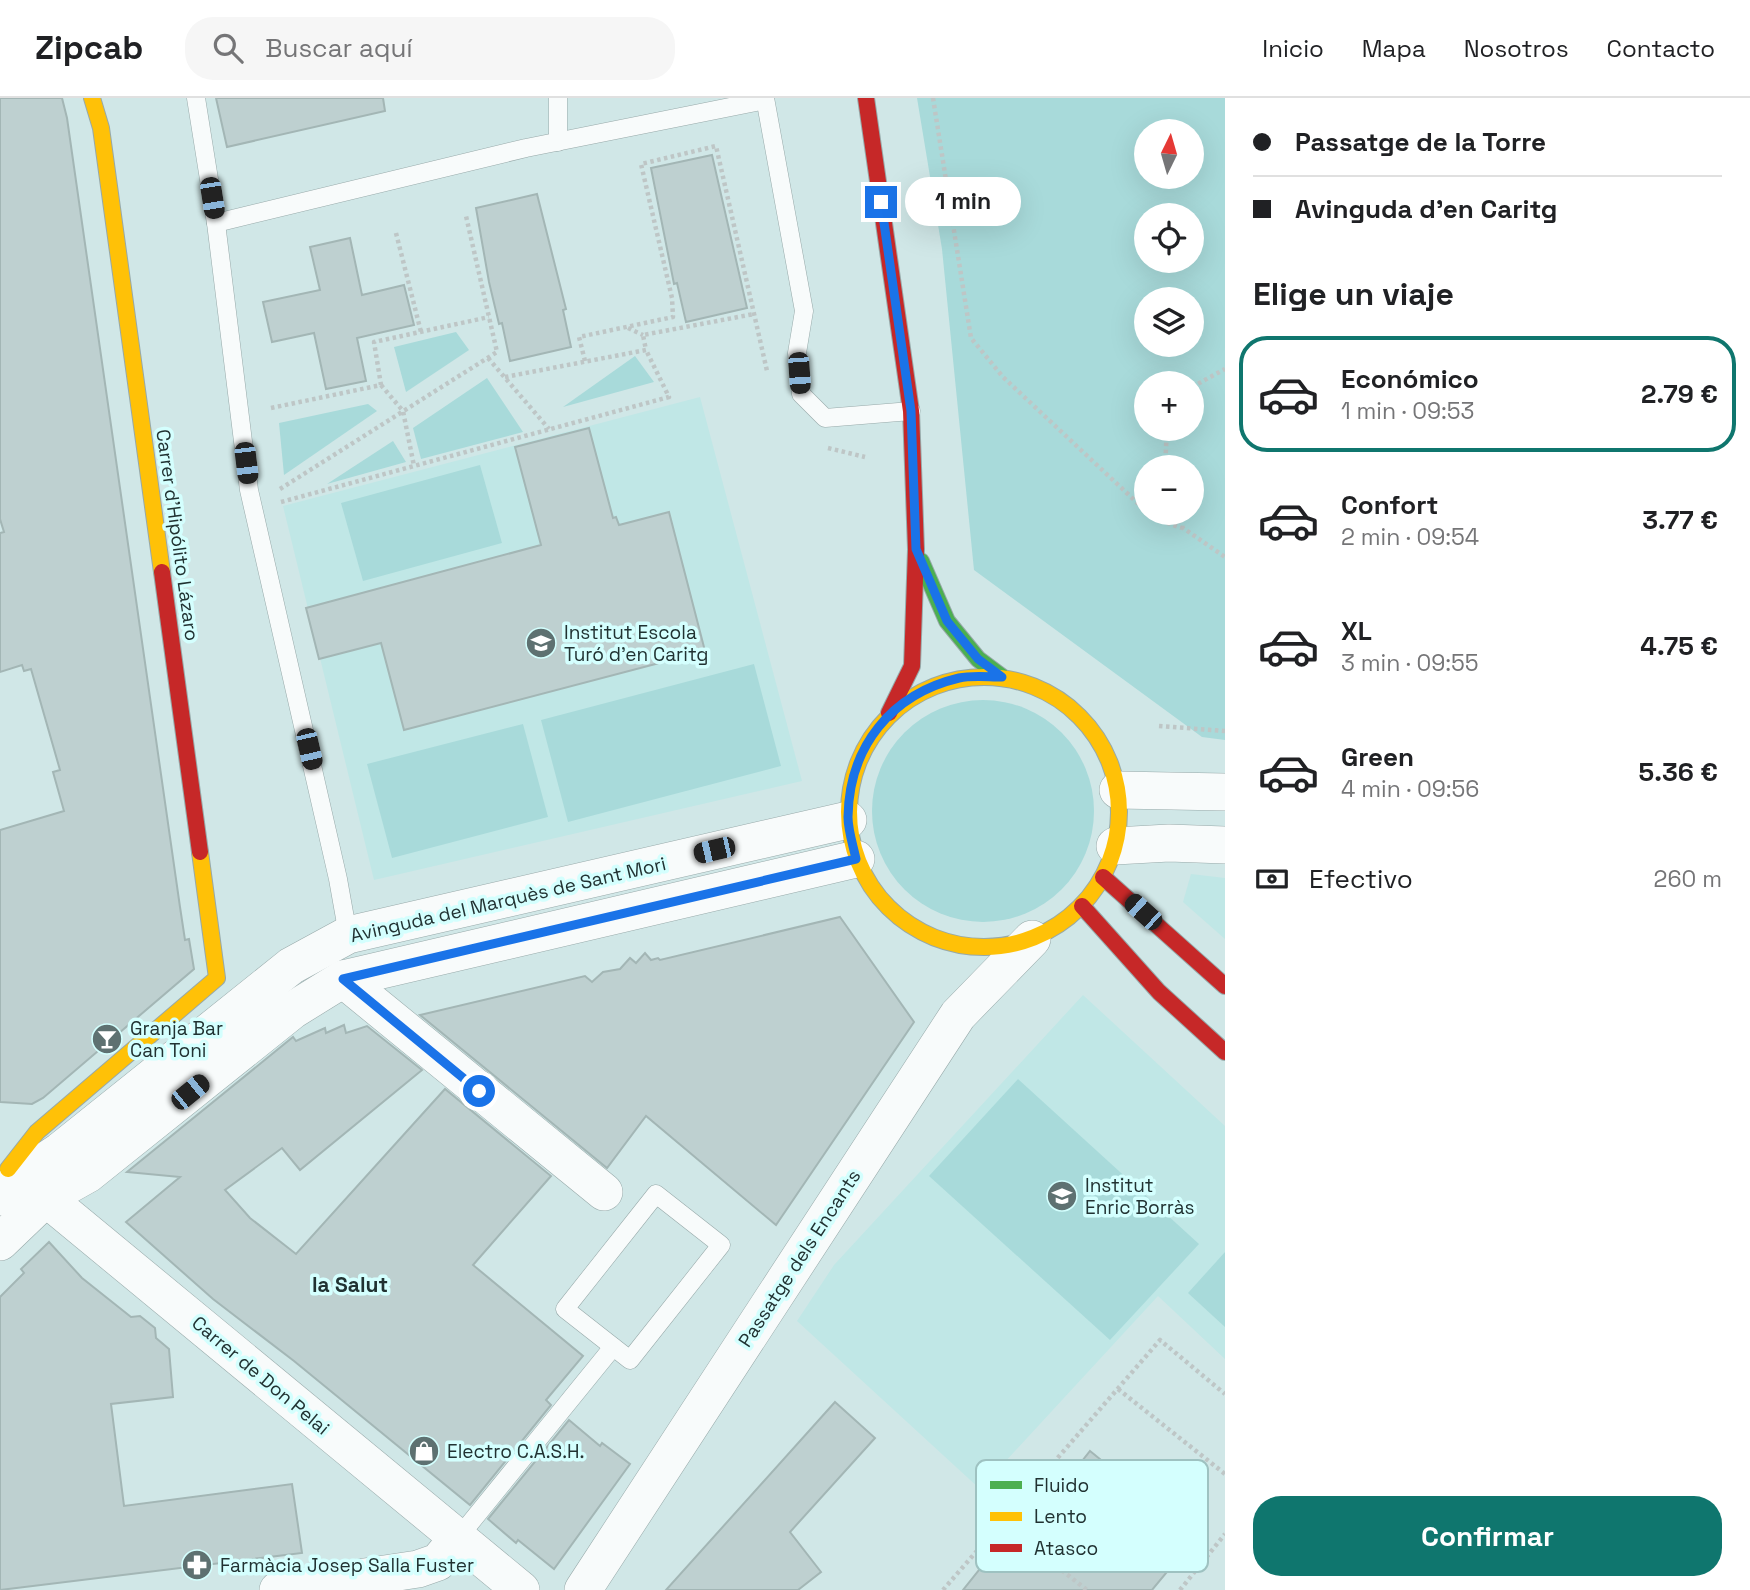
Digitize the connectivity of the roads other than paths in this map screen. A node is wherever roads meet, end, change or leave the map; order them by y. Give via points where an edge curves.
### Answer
1 (92, 98) edge
2 (196, 98) edge
3 (558, 98) edge
4 (866, 98) edge
5 (765, 99) edge
6 (558, 142) junction
7 (216, 223) junction
8 (911, 411) junction
9 (916, 549) junction
10 (1002, 677) junction
11 (888, 714) junction
12 (1118, 790) junction
13 (1225, 792) edge
14 (848, 820) junction
15 (1225, 845) edge
16 (856, 859) junction
17 (1109, 862) junction
18 (1082, 906) junction
19 (348, 935) junction
20 (1032, 939) junction
21 (217, 978) joint
22 (343, 979) junction
23 (1225, 986) edge
24 (1225, 1052) edge
25 (15, 1181) edge
26 (604, 1192) dead end
27 (0, 1242) edge
28 (613, 1348) junction
29 (458, 1538) junction
30 (411, 1580) edge
31 (278, 1590) edge
32 (521, 1590) edge
33 (583, 1590) edge

1 - 21 street, Carrer d'Hipólito Lázaro via 101,128
2 - 7 lane
3 - 6 lane
4 - 8 street
5 - 6 lane
5 - 8 lane via 804,311 797,353 800,394 825,418
6 - 7 lane
7 - 19 lane via 249,490
8 - 9 street
9 - 10 street via 947,621 978,659
9 - 11 street via 912,666
10 - 11 street via 961,678 922,691
10 - 12 street via 1033,685 1084,720 1107,753
11 - 14 street via 865,745 851,781
12 - 13 street
12 - 17 street via 1120,809
14 - 16 street
14 - 19 street, Avinguda del Marquès de Sant Mori
15 - 17 street via 1169,843
16 - 20 street via 877,896 908,925 947,943 989,948
16 - 22 street, Avinguda del Marquès de Sant Mori
17 - 18 street
17 - 23 street
18 - 20 street
18 - 24 street via 1159,992
19 - 25 street, Avinguda del Marquès de Sant Mori via 291,966 60,1151
20 - 33 street, Passatge dels Encants via 954,1021
21 - 25 street, Avinguda del Marquès de Sant Mori via 37,1132
22 - 25 street, Avinguda del Marquès de Sant Mori via 293,1010 88,1174
22 - 26 street
25 - 27 street, Avinguda del Marquès de Sant Mori
25 - 29 street, Carrer de Don Pelai via 91,1236
28 - 28 lane via 630,1360 721,1245 656,1194 565,1309
28 - 29 lane
29 - 30 street via 438,1562
29 - 32 street, Carrer de Don Pelai
30 - 31 street

